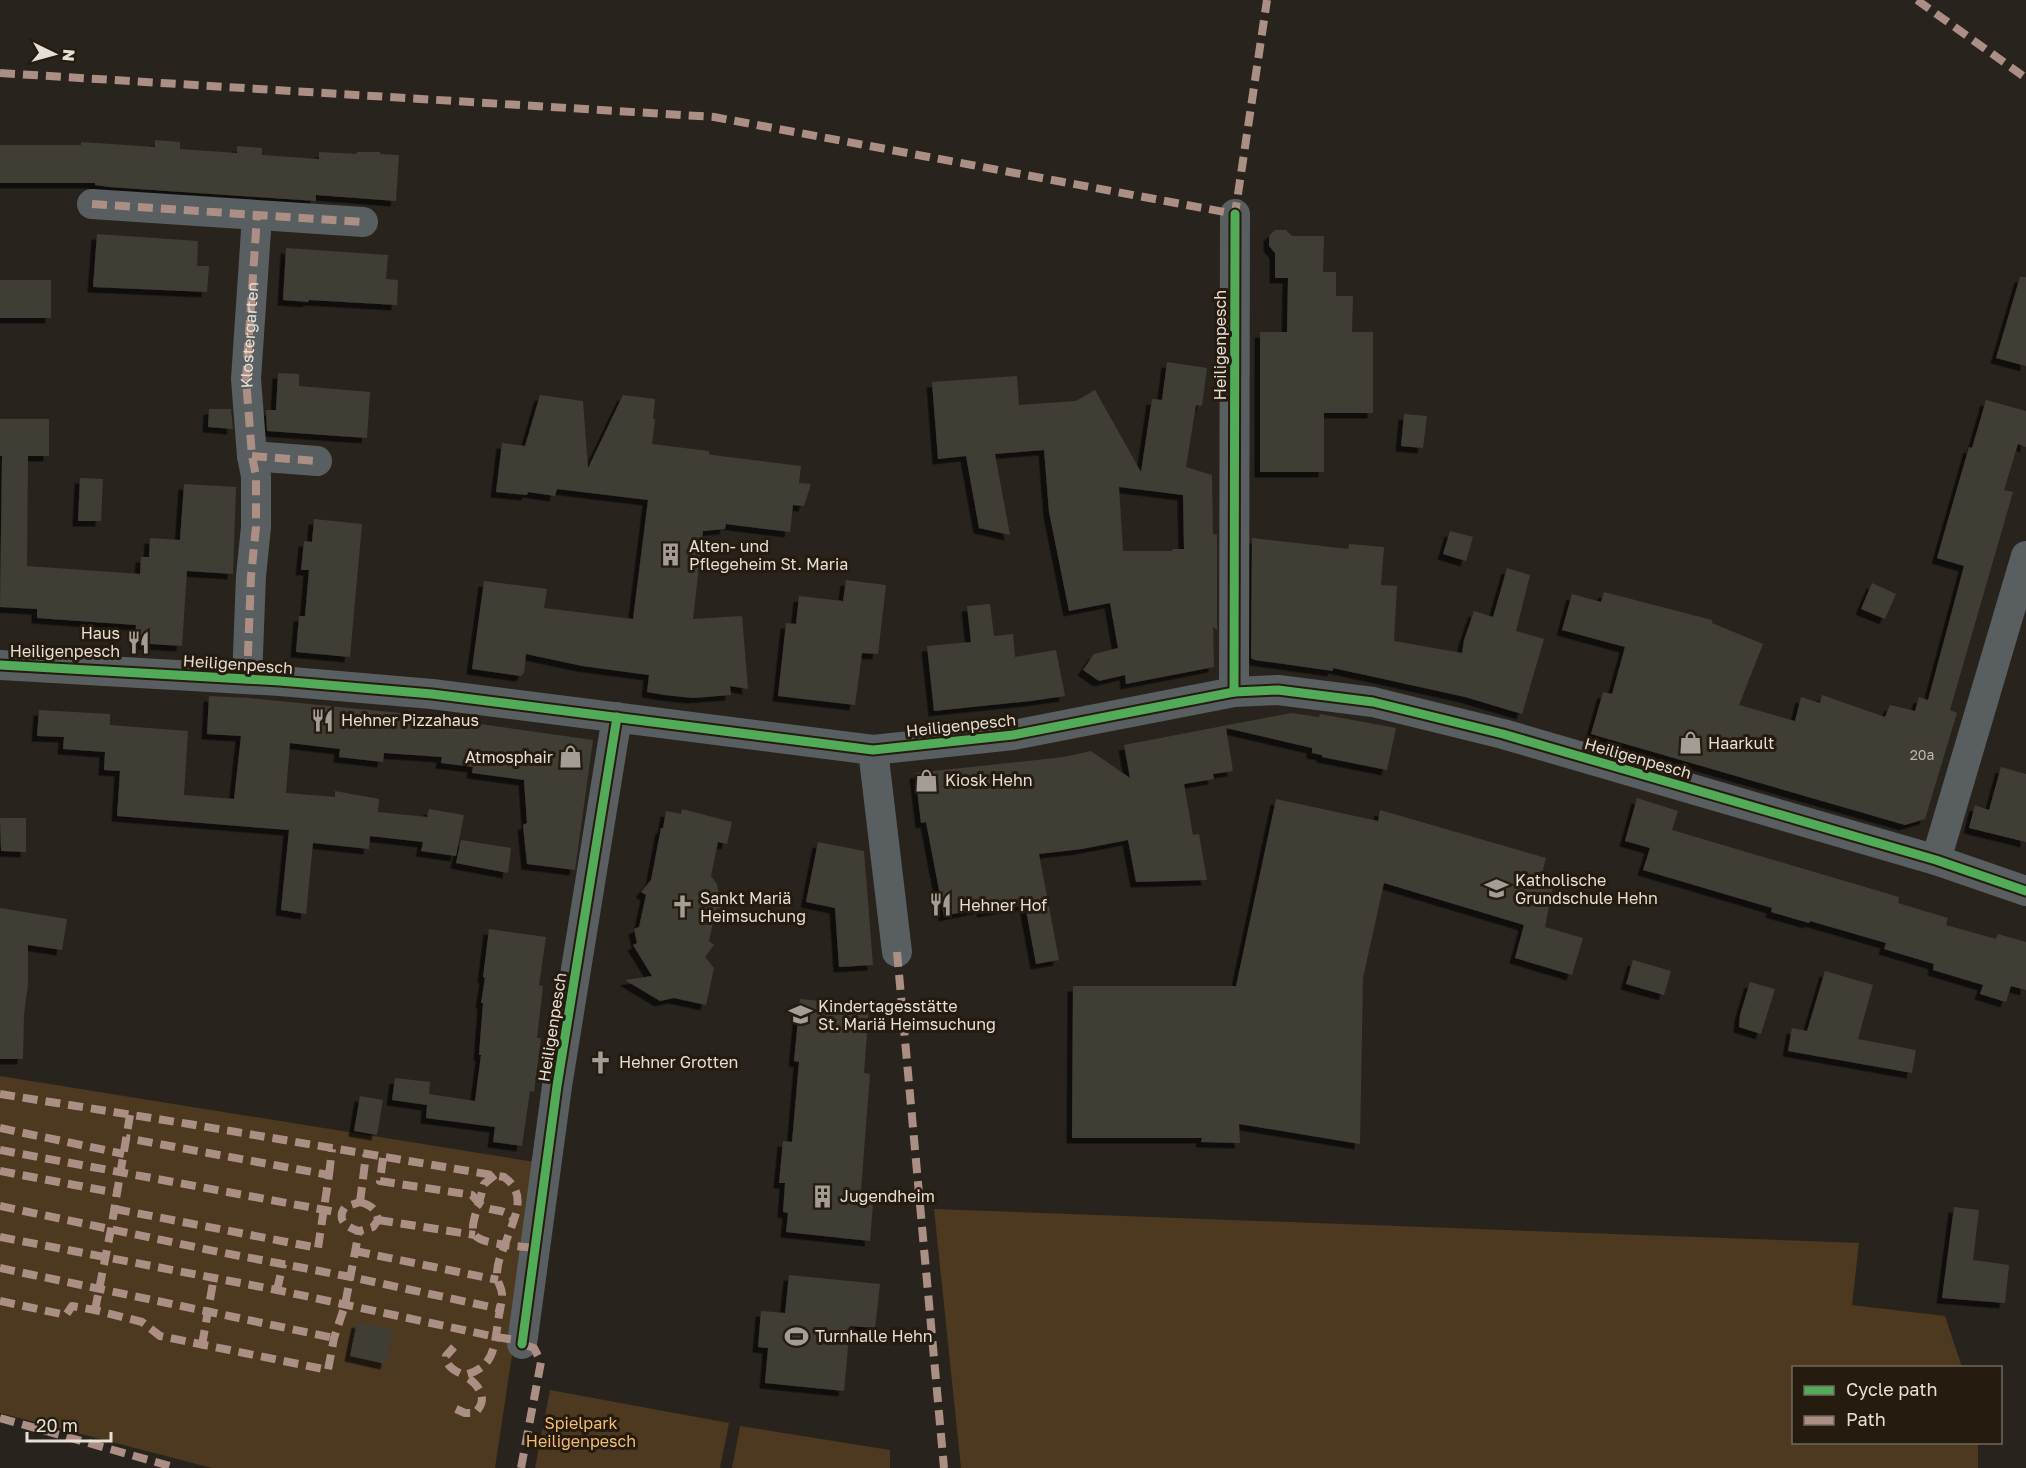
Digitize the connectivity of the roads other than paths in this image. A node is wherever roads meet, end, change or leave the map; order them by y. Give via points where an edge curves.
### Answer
1 (92, 204) dead end
2 (1235, 214) dead end
3 (257, 216) junction
4 (363, 222) dead end
5 (252, 456) junction
6 (317, 461) dead end
7 (2026, 556) edge
8 (0, 665) edge
9 (247, 679) junction
10 (1234, 692) junction
11 (617, 717) junction
12 (873, 750) junction
13 (1936, 860) junction
14 (2026, 891) edge
15 (897, 952) dead end
16 (522, 1344) dead end

1 - 3 street
2 - 10 street, Heiligenpesch
3 - 4 street
3 - 5 street, Klostergarten via 246,379
5 - 6 street
5 - 9 street, Klostergarten via 256,527
7 - 13 street
8 - 9 street, Heiligenpesch
9 - 11 street, Heiligenpesch via 432,694
10 - 12 street, Heiligenpesch via 1013,735
10 - 13 street, Heiligenpesch via 1278,690 1373,702 1471,726
11 - 12 street, Heiligenpesch
11 - 16 street, Heiligenpesch via 557,1086
12 - 15 street
13 - 14 street, Heiligenpesch

